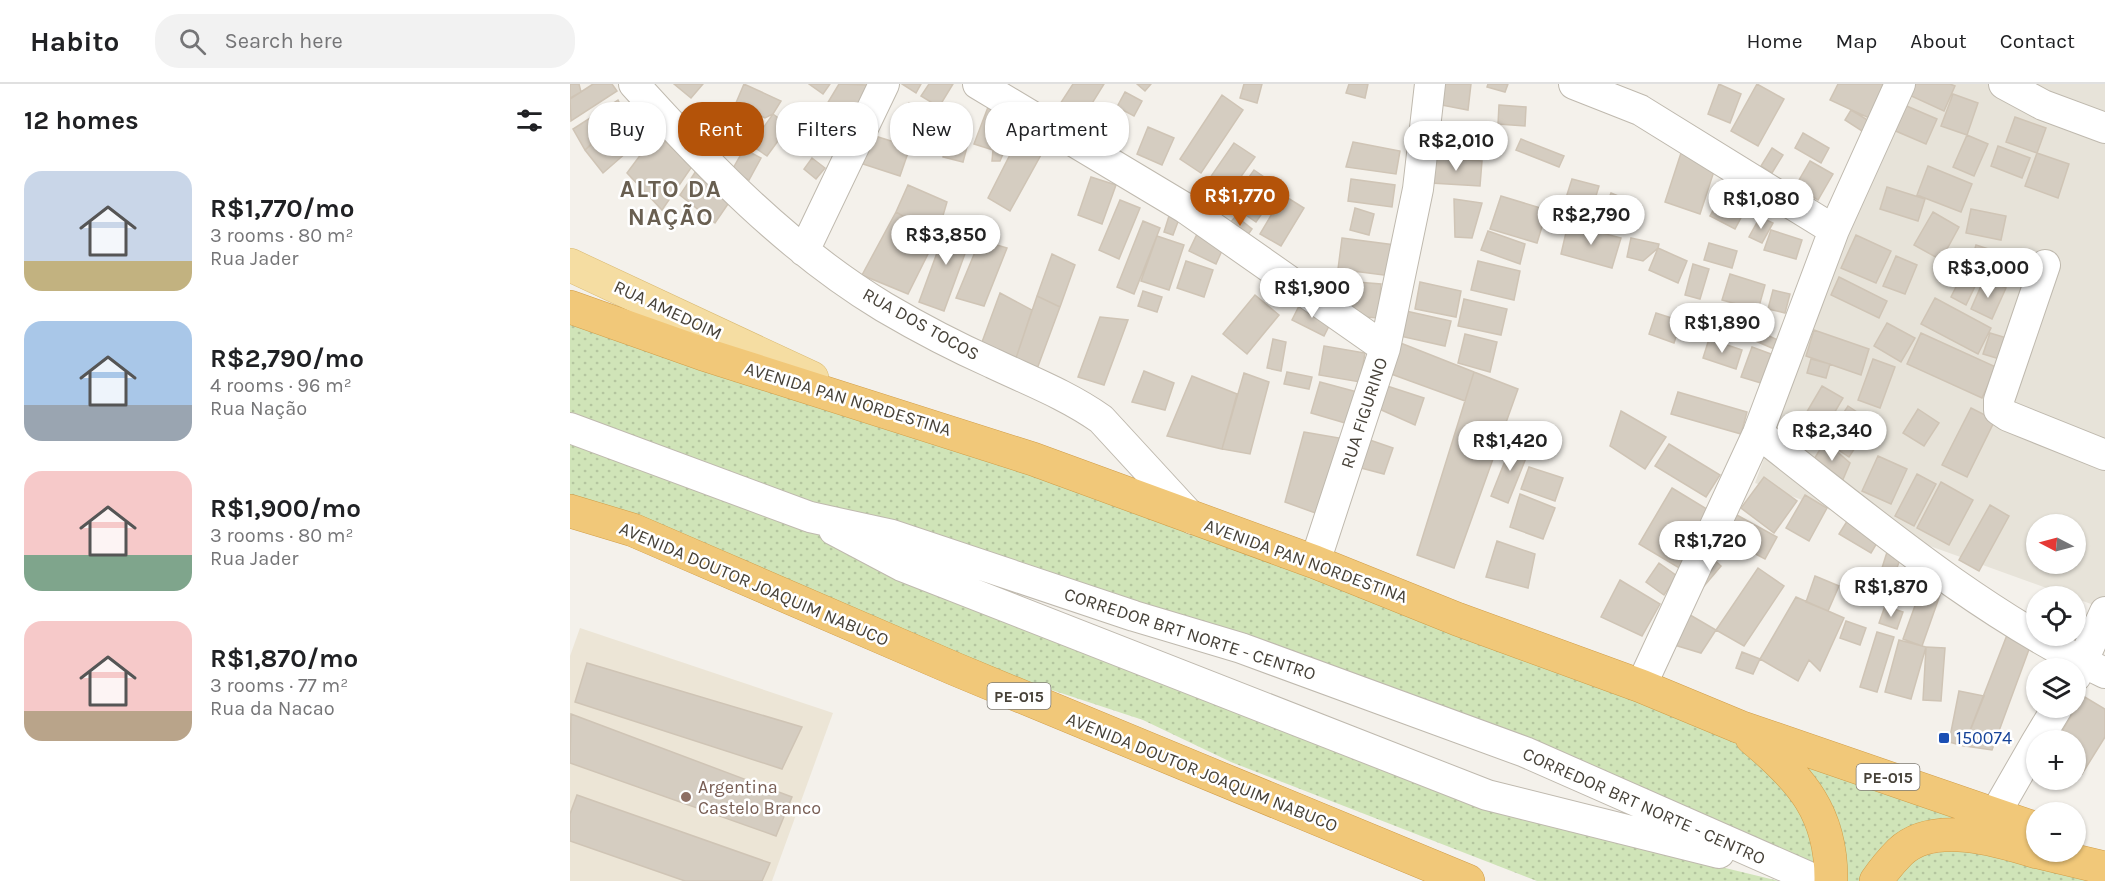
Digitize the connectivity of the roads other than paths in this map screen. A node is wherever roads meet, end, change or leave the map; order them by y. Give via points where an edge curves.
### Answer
1 (634, 84) edge
2 (884, 84) edge
3 (978, 84) edge
4 (1430, 84) edge
5 (1574, 84) edge
6 (1899, 84) edge
7 (2004, 84) edge
8 (2105, 128) edge
9 (1834, 230) junction
10 (804, 251) junction
11 (570, 265) edge
12 (2045, 265) dead end
13 (570, 307) edge
14 (1386, 348) junction
15 (862, 402) junction
16 (584, 433) edge
17 (1758, 433) junction
18 (2105, 455) edge
19 (810, 517) junction
20 (1193, 519) junction
21 (579, 521) edge
22 (1315, 562) junction
23 (2105, 612) edge
24 (2088, 671) edge
25 (1641, 686) junction
26 (1740, 727) junction
27 (2026, 760) edge
28 (1995, 814) junction
29 (2026, 825) edge
30 (2086, 847) edge
31 (2026, 848) edge
32 (2105, 854) edge
33 (2080, 862) edge
34 (2105, 868) edge
35 (1805, 876) edge
36 (1468, 881) edge
37 (1831, 881) edge
38 (1876, 881) edge

1 - 10 street, RUA DOS TOCOS via 738,192
2 - 10 street
3 - 14 street via 1185,208
4 - 14 street, RUA FIGURINO via 1418,189
5 - 9 street via 1640,110
6 - 9 street
7 - 8 street via 2043,105
9 - 17 street
10 - 20 street, RUA DOS TOCOS via 883,307 1083,406 1101,419
11 - 15 main road, RUA AMEDOIM
12 - 18 street via 1999,400 1999,410
13 - 15 highway, AVENIDA PAN NORDESTINA / PE-015 via 703,354
14 - 22 street, RUA FIGURINO
15 - 20 highway, AVENIDA PAN NORDESTINA / PE-015 via 1033,459
16 - 19 street
17 - 24 street via 1948,580
17 - 25 street
19 - 35 street, CORREDOR BRT NORTE - CENTRO via 892,535 1240,648 1525,752
19 - 35 street, CORREDOR BRT NORTE - CENTRO via 902,566 1487,795
20 - 22 highway, AVENIDA PAN NORDESTINA / PE-015
21 - 36 highway, AVENIDA DOUTOR JOAQUIM NABUCO / PE-015 via 633,530 955,669
22 - 25 highway, AVENIDA PAN NORDESTINA / PE-015
23 - 24 street
25 - 26 highway, AVENIDA PAN NORDESTINA / PE-015
26 - 28 highway, AVENIDA PAN NORDESTINA / PE-015
26 - 37 highway via 1806,789 1823,824
27 - 28 street
28 - 29 highway, AVENIDA PAN NORDESTINA / PE-015
30 - 32 highway
31 - 38 highway via 1951,834 1921,840 1901,851
33 - 34 highway

